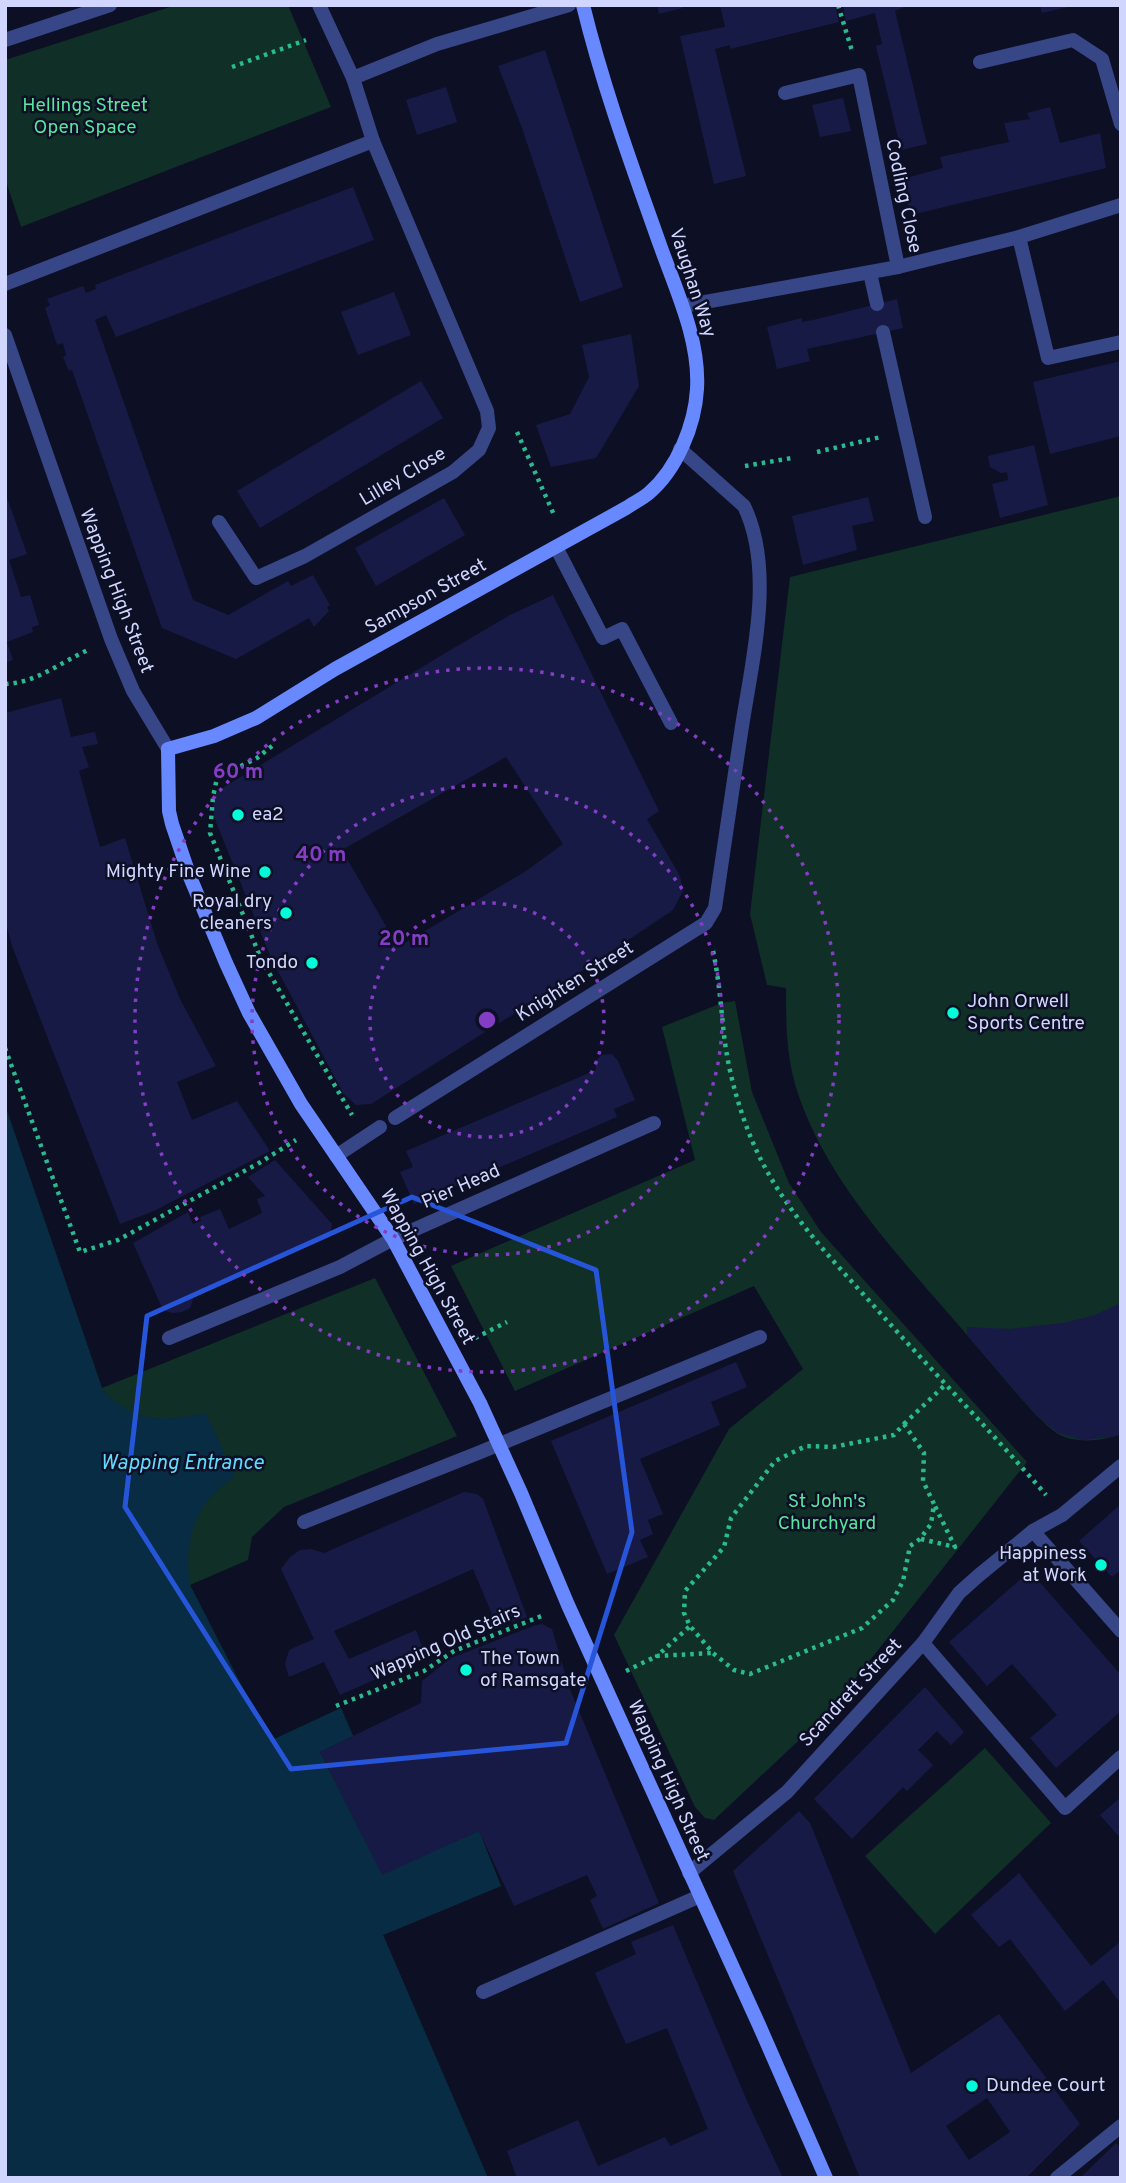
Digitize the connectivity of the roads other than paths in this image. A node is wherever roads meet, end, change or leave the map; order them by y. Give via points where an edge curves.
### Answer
1 (110, 5) edge
2 (319, 5) edge
3 (569, 5) edge
4 (583, 5) edge
5 (5, 40) edge
6 (980, 62) dead end
7 (353, 78) junction
8 (785, 93) dead end
9 (1121, 124) edge
10 (373, 141) junction
11 (1121, 205) edge
12 (1019, 237) junction
13 (898, 267) junction
14 (870, 273) junction
15 (5, 284) edge
16 (877, 304) dead end
17 (683, 306) junction
18 (883, 332) dead end
19 (5, 335) edge
20 (1121, 342) edge
21 (681, 449) junction
22 (925, 517) dead end
23 (219, 522) dead end
24 (556, 547) junction
25 (671, 723) dead end
26 (168, 749) junction
27 (395, 1118) dead end
28 (654, 1123) dead end
29 (380, 1127) dead end
30 (336, 1156) junction
31 (393, 1239) junction
32 (760, 1337) dead end
33 (170, 1339) dead end
34 (499, 1445) junction
35 (1121, 1466) edge
36 (304, 1522) dead end
37 (1033, 1531) junction
38 (1121, 1632) edge
39 (923, 1643) junction
40 (1121, 1757) edge
41 (689, 1873) junction
42 (700, 1896) junction
43 (483, 1992) dead end
44 (1121, 2126) edge
45 (826, 2178) edge
46 (1057, 2178) edge

1 - 5 street
2 - 7 street, Lilley Close
3 - 7 street via 437,44
4 - 17 street, Vaughan Way via 597,60
6 - 9 street via 1073,40 1102,60
7 - 10 street, Lilley Close
8 - 13 street, Codling Close via 859,75
10 - 15 street
10 - 23 street, Lilley Close via 486,411 489,428 480,450 453,472 305,556 256,578
11 - 12 street
12 - 13 street
12 - 20 street via 1048,358
13 - 14 street, Codling Close
14 - 16 street
14 - 17 street, Codling Close
17 - 21 street, Vaughan Way via 697,388
18 - 22 street
19 - 26 street, Wapping High Street via 111,639 133,691
21 - 24 street, Sampson Street via 648,494
21 - 27 street, Knighten Street via 744,506 759,562 759,613 715,908 706,923
24 - 25 street via 603,638 622,629
24 - 26 street, Sampson Street via 256,718
26 - 30 street, Wapping High Street via 169,811 206,916 262,1037
28 - 31 street, Pier Head
29 - 30 street
30 - 31 street, Wapping High Street
31 - 33 street, Pier Head via 340,1267
31 - 34 street, Wapping High Street
32 - 34 street
34 - 36 street
34 - 41 street, Wapping High Street
35 - 37 street, Scandrett Street via 1062,1515
37 - 38 street
37 - 39 street, Scandrett Street via 959,1593
39 - 40 street via 1065,1808
39 - 41 street, Scandrett Street via 787,1792
41 - 42 street, Wapping High Street
42 - 43 street
42 - 45 street, Wapping High Street
44 - 46 street

